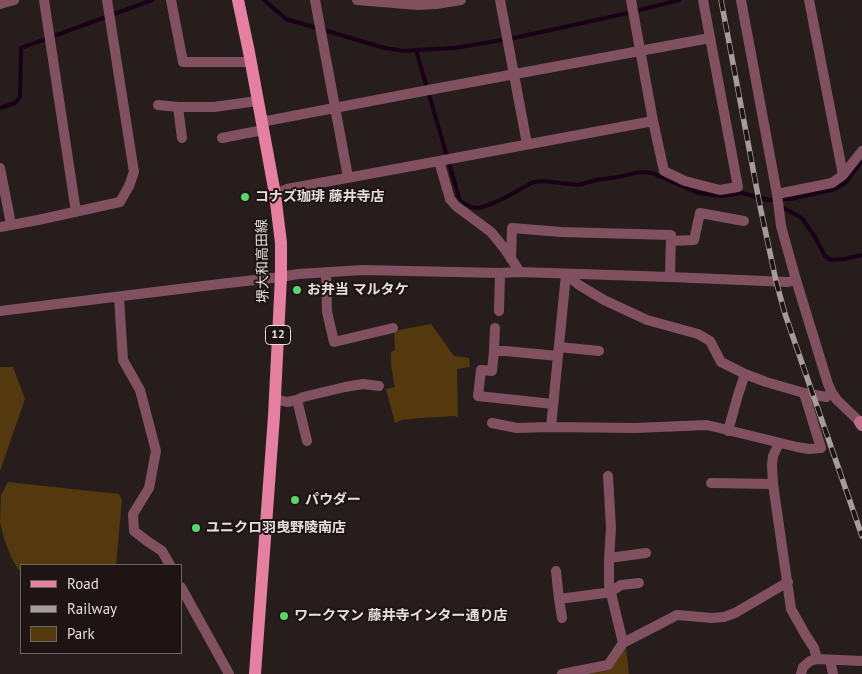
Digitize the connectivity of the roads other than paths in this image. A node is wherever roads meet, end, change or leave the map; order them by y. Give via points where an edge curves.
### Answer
1 (14, 0) edge
2 (44, 0) edge
3 (107, 0) edge
4 (171, 0) edge
5 (238, 0) edge
6 (315, 0) edge
7 (357, 0) edge
8 (461, 0) edge
9 (500, 0) edge
10 (703, 0) edge
11 (741, 0) edge
12 (809, 0) edge
13 (377, 1) edge
14 (435, 2) edge
15 (0, 4) edge
16 (632, 8) edge
17 (710, 38) junction
18 (641, 50) junction
19 (250, 62) junction
20 (514, 74) junction
21 (257, 101) junction
22 (158, 105) dead end
23 (178, 107) junction
24 (336, 107) junction
25 (653, 121) junction
26 (262, 126) junction
27 (182, 138) dead end
28 (222, 138) dead end
29 (527, 144) junction
30 (862, 151) edge
31 (445, 160) junction
32 (0, 168) edge
33 (844, 175) junction
34 (348, 177) junction
35 (275, 194) junction
36 (777, 194) junction
37 (76, 212) junction
38 (744, 220) dead end
39 (11, 224) junction
40 (0, 226) edge
41 (671, 241) junction
42 (511, 259) junction
43 (326, 272) junction
44 (520, 272) junction
45 (500, 273) junction
46 (566, 274) junction
47 (281, 277) junction
48 (670, 277) junction
49 (796, 280) junction
50 (119, 297) junction
51 (499, 311) dead end
52 (0, 312) edge
53 (393, 328) dead end
54 (495, 328) dead end
55 (494, 351) junction
56 (559, 351) junction
57 (599, 351) dead end
58 (745, 374) junction
59 (379, 386) dead end
60 (804, 393) junction
61 (832, 393) junction
62 (275, 399) junction
63 (298, 400) junction
64 (553, 404) junction
65 (492, 423) dead end
66 (861, 423) edge
67 (551, 427) junction
68 (728, 431) junction
69 (307, 441) dead end
70 (779, 443) junction
71 (608, 476) dead end
72 (711, 483) dead end
73 (773, 484) junction
74 (646, 553) dead end
75 (609, 558) junction
76 (169, 564) edge
77 (556, 571) dead end
78 (788, 582) junction
79 (639, 583) dead end
80 (182, 588) edge
81 (610, 592) junction
82 (559, 599) junction
83 (562, 618) dead end
84 (622, 643) junction
85 (817, 659) junction
86 (830, 660) junction
87 (862, 661) edge
88 (229, 674) edge
89 (255, 674) edge
90 (562, 674) edge
91 (801, 674) edge
92 (833, 674) edge

1 - 15 street
2 - 37 street
3 - 37 street via 134,172 120,202
4 - 19 street via 183,62
5 - 19 main road, 堺大和高田線 / 12
6 - 24 street
7 - 13 street
8 - 14 street
9 - 20 street
10 - 17 street
11 - 36 street
12 - 33 street
13 - 14 street via 418,5
16 - 18 street
17 - 18 street
17 - 25 street via 738,187 720,190 684,181 664,171
18 - 20 street
18 - 25 street
19 - 21 main road, 堺大和高田線 / 12
20 - 24 street
20 - 29 street
21 - 23 street via 214,107
21 - 26 main road, 堺大和高田線 / 12
22 - 23 street
23 - 27 street
24 - 26 street
24 - 34 street
25 - 29 street
26 - 28 street
26 - 35 main road, 堺大和高田線 / 12
29 - 31 street
30 - 33 street
31 - 34 street
31 - 42 street via 450,199 491,232
32 - 39 street
33 - 36 street via 832,183
34 - 35 street
35 - 47 main road, 堺大和高田線 / 12
36 - 49 street via 781,226
37 - 39 street
38 - 41 street via 700,213 694,240
39 - 40 street
41 - 42 street via 672,235 512,228
41 - 48 street
42 - 44 street
43 - 45 street
43 - 47 street
43 - 53 street via 328,312 334,342
44 - 45 street
44 - 46 street
45 - 51 street
46 - 48 street
46 - 56 street
46 - 58 street via 604,300 647,320 710,340 721,362
47 - 50 street
47 - 62 main road, 堺大和高田線 / 12
48 - 49 street
49 - 61 street
50 - 52 street
50 - 76 street via 123,360 140,390 156,451 149,488 133,514 134,531 162,551
54 - 55 street
55 - 56 street
55 - 64 street via 492,371 480,370 478,396
56 - 57 street
56 - 64 street
58 - 60 street
58 - 68 street
59 - 63 street via 345,387
60 - 61 street via 826,396
60 - 70 street via 821,448
61 - 66 street
62 - 63 street
62 - 89 main road, 堺大和高田線 / 12
63 - 69 street
64 - 67 street
65 - 67 street via 517,428
67 - 68 street via 707,425
68 - 70 street
70 - 73 street via 773,456
71 - 75 street
72 - 73 street
73 - 78 street
74 - 75 street
75 - 81 street
77 - 82 street
78 - 84 street via 735,613 712,618 677,615
78 - 85 street via 791,608
79 - 81 street via 621,585
80 - 88 street
81 - 82 street
81 - 84 street
82 - 83 street
84 - 90 street via 608,665
85 - 86 street
85 - 91 street via 803,667
86 - 87 street
86 - 92 street

